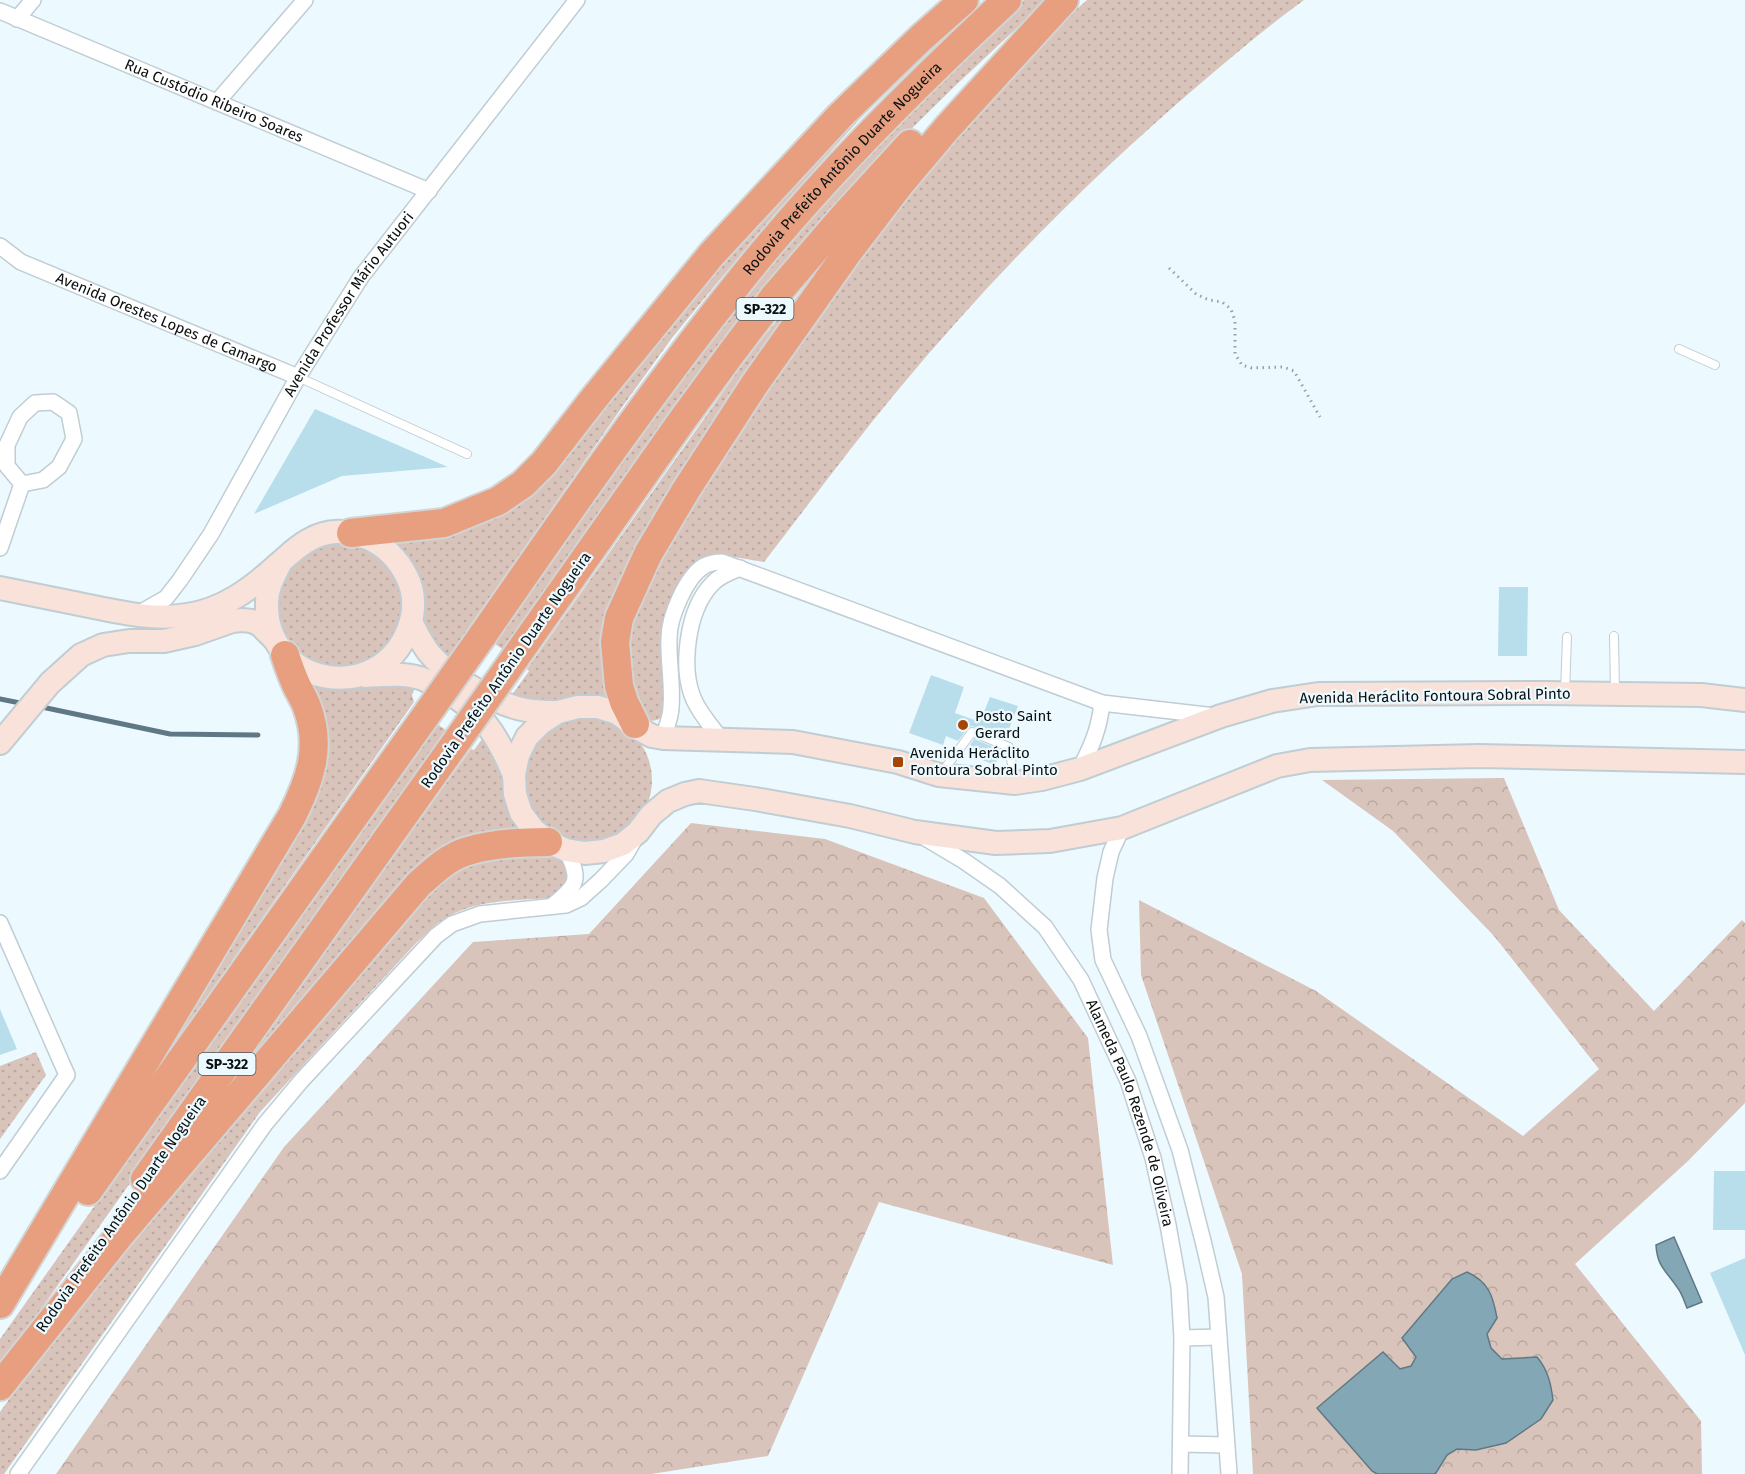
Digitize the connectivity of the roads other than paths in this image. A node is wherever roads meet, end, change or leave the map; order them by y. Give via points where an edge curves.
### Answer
1 (33, 0) edge
2 (305, 0) edge
3 (577, 0) edge
4 (964, 0) edge
5 (1007, 0) edge
6 (1063, 0) edge
7 (0, 11) edge
8 (17, 19) junction
9 (217, 102) junction
10 (429, 190) junction
11 (0, 246) edge
12 (1679, 349) dead end
13 (1715, 364) dead end
14 (297, 377) junction
15 (467, 454) dead end
16 (22, 484) junction
17 (351, 533) junction
18 (0, 548) edge
19 (280, 564) junction
20 (740, 568) junction
21 (0, 588) edge
22 (136, 615) junction
23 (411, 622) junction
24 (1614, 636) dead end
25 (1567, 637) dead end
26 (280, 647) junction
27 (357, 677) junction
28 (1565, 693) junction
29 (1616, 694) junction
30 (1745, 700) edge
31 (1101, 703) junction
32 (558, 712) junction
33 (1221, 716) junction
34 (638, 727) junction
35 (663, 738) junction
36 (721, 739) junction
37 (0, 743) edge
38 (1745, 762) edge
39 (1080, 769) junction
40 (514, 775) junction
41 (939, 775) junction
42 (1015, 783) junction
43 (645, 824) junction
44 (1122, 828) junction
45 (915, 832) junction
46 (557, 846) junction
47 (550, 907) junction
48 (0, 923) edge
49 (0, 1171) edge
50 (0, 1304) edge
51 (0, 1316) edge
52 (1219, 1337) junction
53 (1182, 1338) junction
54 (0, 1385) edge
55 (1181, 1444) junction
56 (1226, 1445) junction
57 (18, 1474) edge
58 (1180, 1474) edge
59 (1228, 1474) edge

1 - 8 street
2 - 9 street
3 - 10 street, Avenida Professor Mário Autuori
4 - 17 highway via 840,116 712,254 524,484 498,501 444,523
5 - 51 highway, Rodovia Prefeito Antônio Duarte Nogueira / SP-322, bridge via 868,135 736,285 629,426
6 - 34 highway via 948,127 848,252 774,357 648,554 619,618 615,642 619,686
6 - 54 highway, Rodovia Prefeito Antônio Duarte Nogueira / SP-322, bridge via 912,141 774,297 682,419
7 - 8 street, Rua Custódio Ribeiro Soares
8 - 9 street, Rua Custódio Ribeiro Soares
9 - 10 street, Rua Custódio Ribeiro Soares
10 - 14 street, Avenida Professor Mário Autuori via 362,277
11 - 14 street, Avenida Orestes Lopes de Camargo via 21,262
12 - 13 lane
14 - 15 lane, Avenida Orestes Lopes de Camargo
14 - 22 street, Avenida Professor Mário Autuori via 211,534 186,571 166,598
16 - 16 street via 43,480 59,467 74,439 69,413 53,402 35,403 20,417 7,445 8,466
16 - 18 street
17 - 19 street via 311,538
17 - 23 street via 370,538 401,564 410,583
19 - 22 street via 248,590 219,606 191,615
19 - 26 street via 267,600 268,620
20 - 31 street
20 - 35 street via 711,562 692,576 681,595 669,636 671,709
20 - 36 street via 712,584 694,614 689,634 687,654 693,698
21 - 22 street
23 - 27 street via 404,641 391,657
23 - 32 street, Avenida Heráclito Fontoura Sobral Pinto via 430,654 469,686 508,706
24 - 29 lane
25 - 28 lane
26 - 27 street via 300,667 318,676
26 - 37 street via 260,625 242,620 164,641 103,645 81,655 50,683
26 - 50 highway via 313,726 312,769 306,789
27 - 40 street via 421,678 455,696 477,712 492,730
28 - 29 street, Avenida Heráclito Fontoura Sobral Pinto
28 - 33 street, Avenida Heráclito Fontoura Sobral Pinto via 1318,694 1272,701
29 - 30 street, Avenida Heráclito Fontoura Sobral Pinto
31 - 33 street
31 - 39 street via 1100,723
32 - 34 street, Avenida Heráclito Fontoura Sobral Pinto via 598,707 617,713
32 - 40 street via 527,737
33 - 39 street, Avenida Heráclito Fontoura Sobral Pinto
34 - 35 street, Avenida Heráclito Fontoura Sobral Pinto
35 - 36 street, Avenida Heráclito Fontoura Sobral Pinto
36 - 41 street, Avenida Heráclito Fontoura Sobral Pinto via 793,742 898,762
38 - 44 street via 1479,756 1310,760 1277,766
39 - 42 street, Avenida Heráclito Fontoura Sobral Pinto
40 - 46 street via 521,813 533,829
41 - 42 street, Avenida Heráclito Fontoura Sobral Pinto
41 - 42 lane via 972,732 1008,747
43 - 45 street via 668,801 699,791 850,816
43 - 46 street via 623,844 604,851 585,853
43 - 47 street via 626,854 581,898
44 - 45 street via 1050,841 996,843
44 - 52 street, Alameda Paulo Rezende de Oliveira via 1105,878 1099,930 1103,960 1139,1036 1180,1150 1216,1297
45 - 53 street, Alameda Paulo Rezende de Oliveira via 1000,886 1045,927 1081,980 1128,1081 1153,1158 1179,1287
46 - 47 street via 576,873 574,884
46 - 54 highway via 511,844 467,851 418,885 119,1236
47 - 57 street via 480,914 452,924 436,936 266,1124
48 - 49 street via 67,1075
52 - 53 street
52 - 56 street, Alameda Paulo Rezende de Oliveira
53 - 55 street, Alameda Paulo Rezende de Oliveira
55 - 56 street
55 - 58 street, Alameda Paulo Rezende de Oliveira
56 - 59 street, Alameda Paulo Rezende de Oliveira

